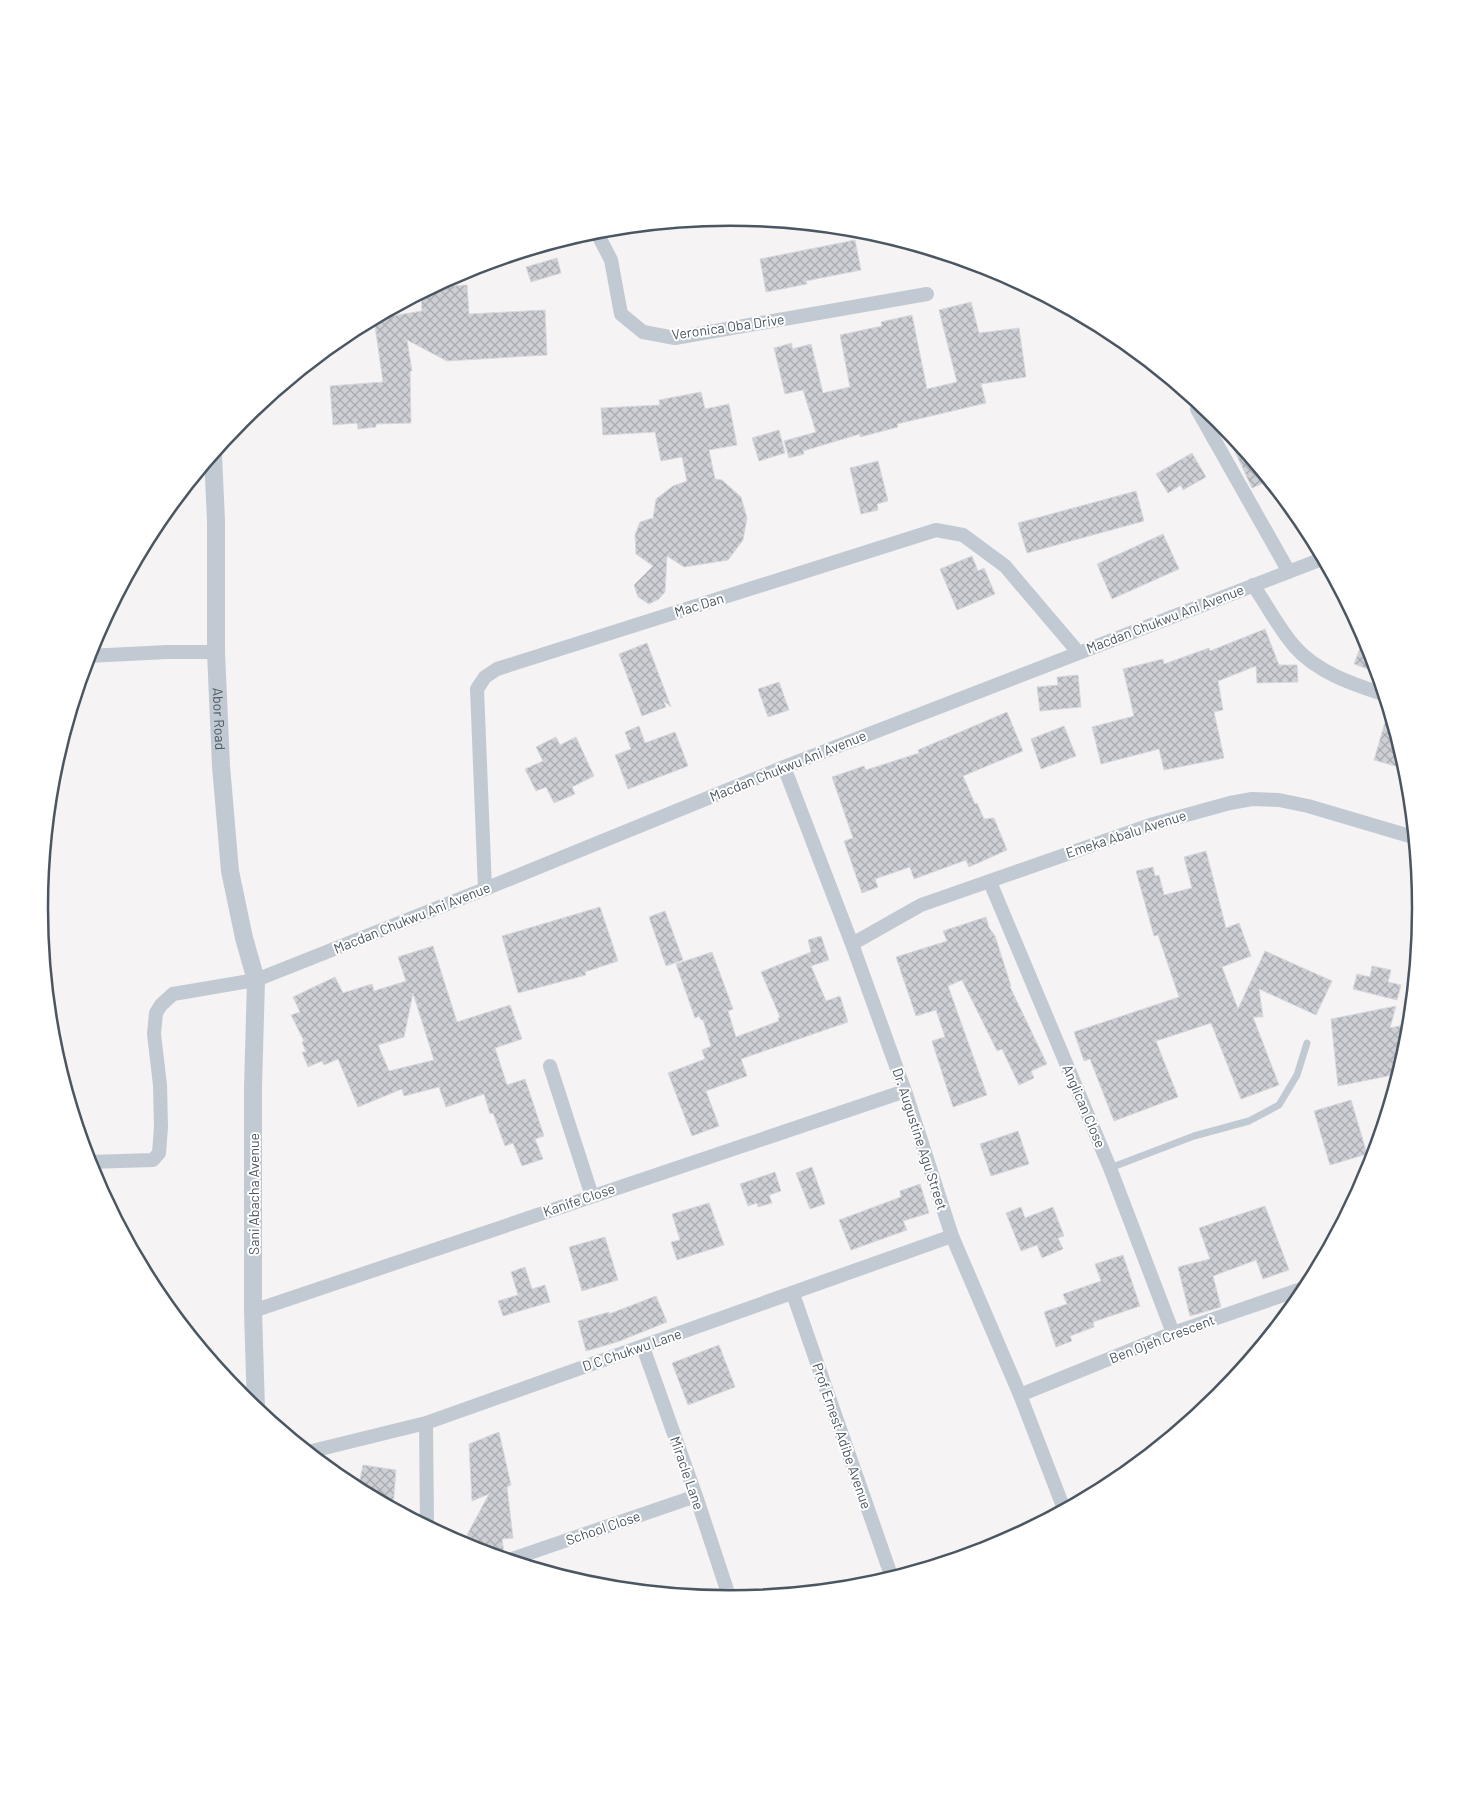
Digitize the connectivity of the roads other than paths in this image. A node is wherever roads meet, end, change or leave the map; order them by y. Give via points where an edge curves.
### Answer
1 (600, 239) edge
2 (928, 294) dead end
3 (1201, 416) edge
4 (212, 465) edge
5 (1316, 561) edge
6 (1288, 572) junction
7 (1254, 585) junction
8 (216, 652) junction
9 (1078, 652) junction
10 (96, 656) edge
11 (1376, 692) edge
12 (784, 767) junction
13 (1407, 835) edge
14 (990, 882) junction
15 (485, 889) junction
16 (852, 944) junction
17 (256, 980) junction
18 (1307, 1044) dead end
19 (550, 1066) dead end
20 (905, 1091) junction
21 (96, 1162) edge
22 (1110, 1168) junction
23 (592, 1196) junction
24 (952, 1236) junction
25 (1294, 1291) edge
26 (793, 1294) junction
27 (253, 1311) junction
28 (1173, 1332) junction
29 (643, 1346) junction
30 (1020, 1395) junction
31 (256, 1399) edge
32 (426, 1423) junction
33 (315, 1450) edge
34 (696, 1496) junction
35 (1062, 1503) edge
36 (427, 1519) edge
37 (519, 1557) edge
38 (890, 1571) edge
39 (727, 1590) edge

1 - 2 street, Veronica Oba Drive via 611,260 621,314 643,332 675,338
3 - 6 street
4 - 8 street, Abor Road via 216,521
5 - 6 street, Macdan Chukwu Ani Avenue
6 - 7 street, Macdan Chukwu Ani Avenue
7 - 9 street, Macdan Chukwu Ani Avenue
7 - 11 street via 1295,647 1323,670
8 - 10 street
8 - 17 street, Abor Road via 230,871
9 - 12 street, Macdan Chukwu Ani Avenue
9 - 15 street, Mac Dan via 1005,566 963,535 936,530 497,668 485,676 477,689
12 - 15 street, Macdan Chukwu Ani Avenue
12 - 16 street, Dr. Augustine Agu Street
13 - 14 street, Emeka Abalu Avenue via 1308,806 1252,799 1150,825
14 - 16 street, Emeka Abalu Avenue via 921,905
14 - 22 street, Anglican Close
15 - 17 street, Macdan Chukwu Ani Avenue
16 - 20 street, Dr. Augustine Agu Street
17 - 21 street, Macdan Chukwu Ani Avenue via 173,994 161,1005 156,1013 154,1034 160,1085 159,1153 153,1160
17 - 27 street, Sani Abacha Avenue
18 - 22 lane via 1297,1075 1278,1105 1250,1121 1194,1136
19 - 23 street
20 - 23 street, Kanife Close
20 - 24 street, Dr. Augustine Agu Street
22 - 28 street, Anglican Close
23 - 27 street, Kanife Close
24 - 26 street, D C Chukwu Lane
24 - 30 street, Dr. Augustine Agu Street
25 - 28 street, Ben Ojeh Crescent
26 - 29 street, D C Chukwu Lane
26 - 38 street, Prof Ernest Adibe Avenue
27 - 31 street, Sani Abacha Avenue
28 - 30 street, Ben Ojeh Crescent
29 - 32 street, D C Chukwu Lane
29 - 34 street, Miracle Lane
30 - 35 street, Dr. Augustine Agu Street
32 - 33 street, D C Chukwu Lane
32 - 36 street
34 - 37 street, School Close
34 - 39 street, Miracle Lane

